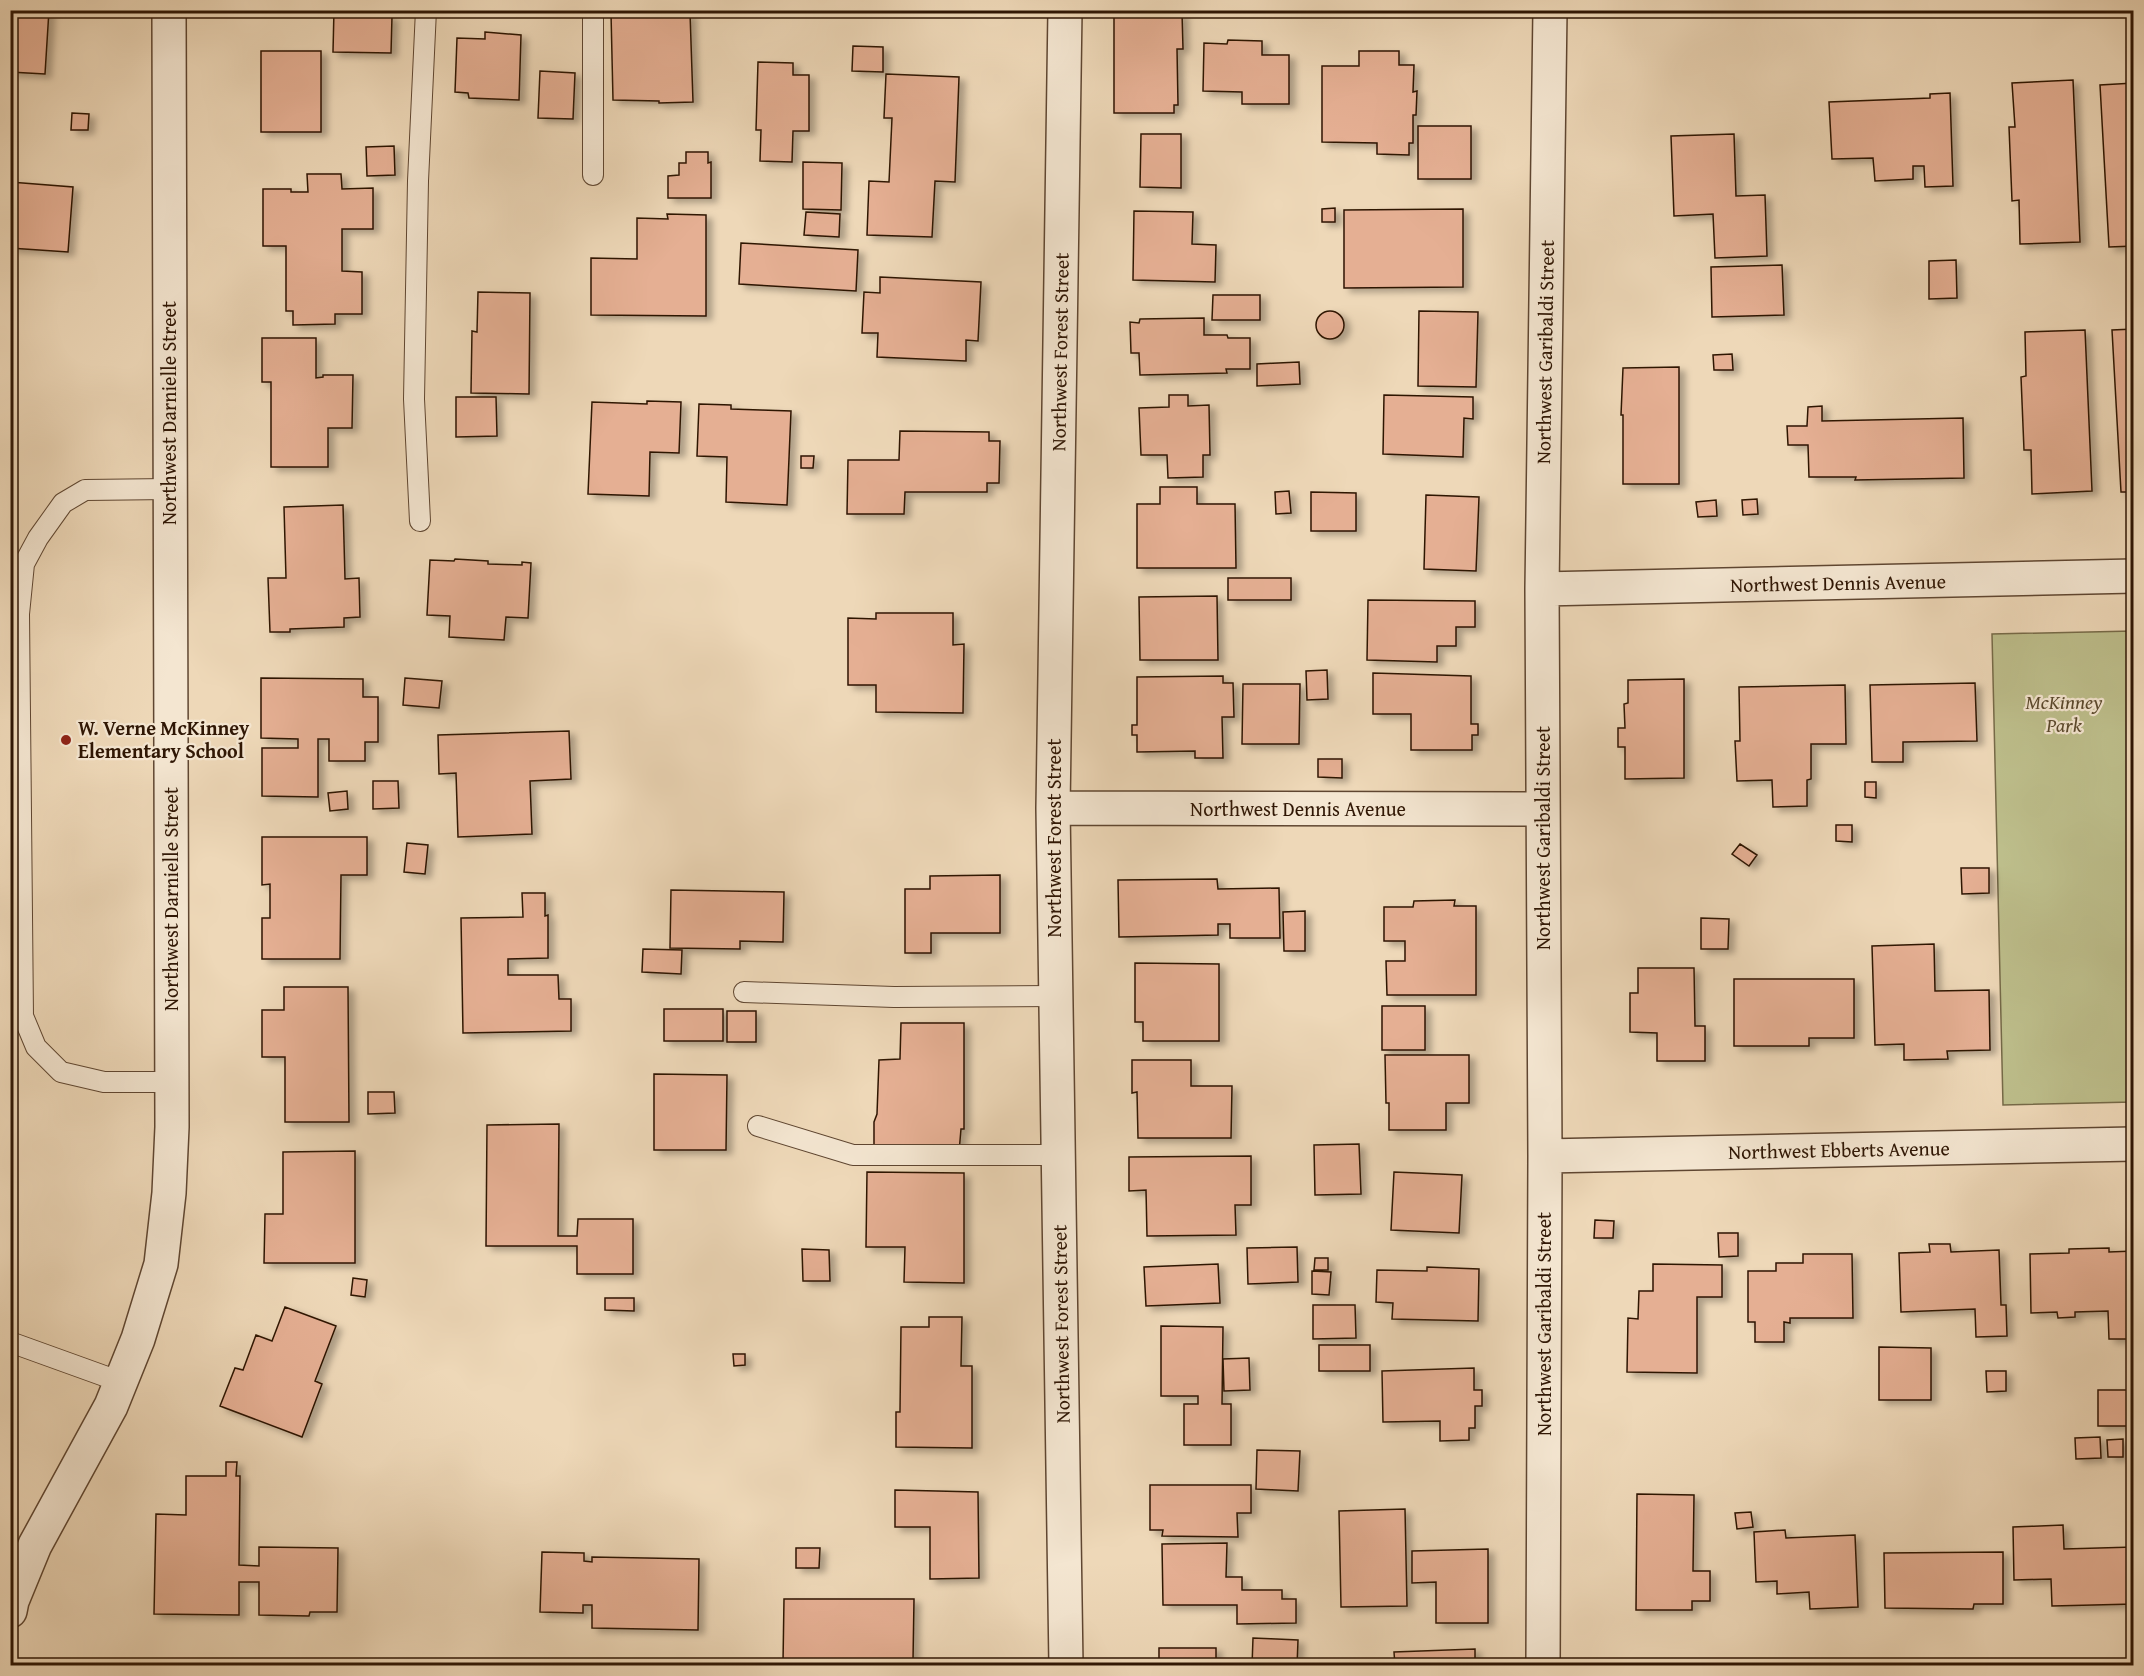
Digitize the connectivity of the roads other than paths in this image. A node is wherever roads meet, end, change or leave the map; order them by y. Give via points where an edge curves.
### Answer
1 (169, 10) edge
2 (426, 10) edge
3 (593, 10) edge
4 (1065, 10) edge
5 (1550, 10) edge
6 (593, 175) dead end
7 (169, 489) junction
8 (420, 521) dead end
9 (2133, 576) edge
10 (1542, 589) junction
11 (1053, 808) junction
12 (1543, 809) junction
13 (744, 992) dead end
14 (1056, 996) junction
15 (172, 1082) junction
16 (758, 1126) dead end
17 (2133, 1144) edge
18 (1058, 1155) junction
19 (1545, 1156) junction
20 (10, 1342) edge
21 (121, 1382) junction
22 (23, 1540) edge
23 (10, 1611) edge
24 (1066, 1665) edge
25 (1543, 1665) edge

1 - 7 street, Northwest Darnielle Street
2 - 8 lane via 414,399
3 - 6 lane
4 - 11 street, Northwest Forest Street
5 - 10 street, Northwest Garibaldi Street
7 - 15 street, Northwest Darnielle Street
7 - 15 lane via 85,490 63,503 24,564 19,614 23,1016 36,1047 61,1072 104,1082
9 - 10 street, Northwest Dennis Avenue
10 - 12 street, Northwest Garibaldi Street
11 - 12 street, Northwest Dennis Avenue
11 - 14 street, Northwest Forest Street
12 - 19 street, Northwest Garibaldi Street
13 - 14 lane via 894,997
14 - 18 street, Northwest Forest Street
15 - 21 street, Northwest Darnielle Street via 169,1193 161,1264
16 - 18 lane via 853,1155
17 - 19 street, Northwest Ebberts Avenue
18 - 24 street, Northwest Forest Street
19 - 25 street, Northwest Garibaldi Street
20 - 21 lane
21 - 22 street, Northwest Darnielle Street via 111,1406
22 - 23 street, Northwest Darnielle Street

